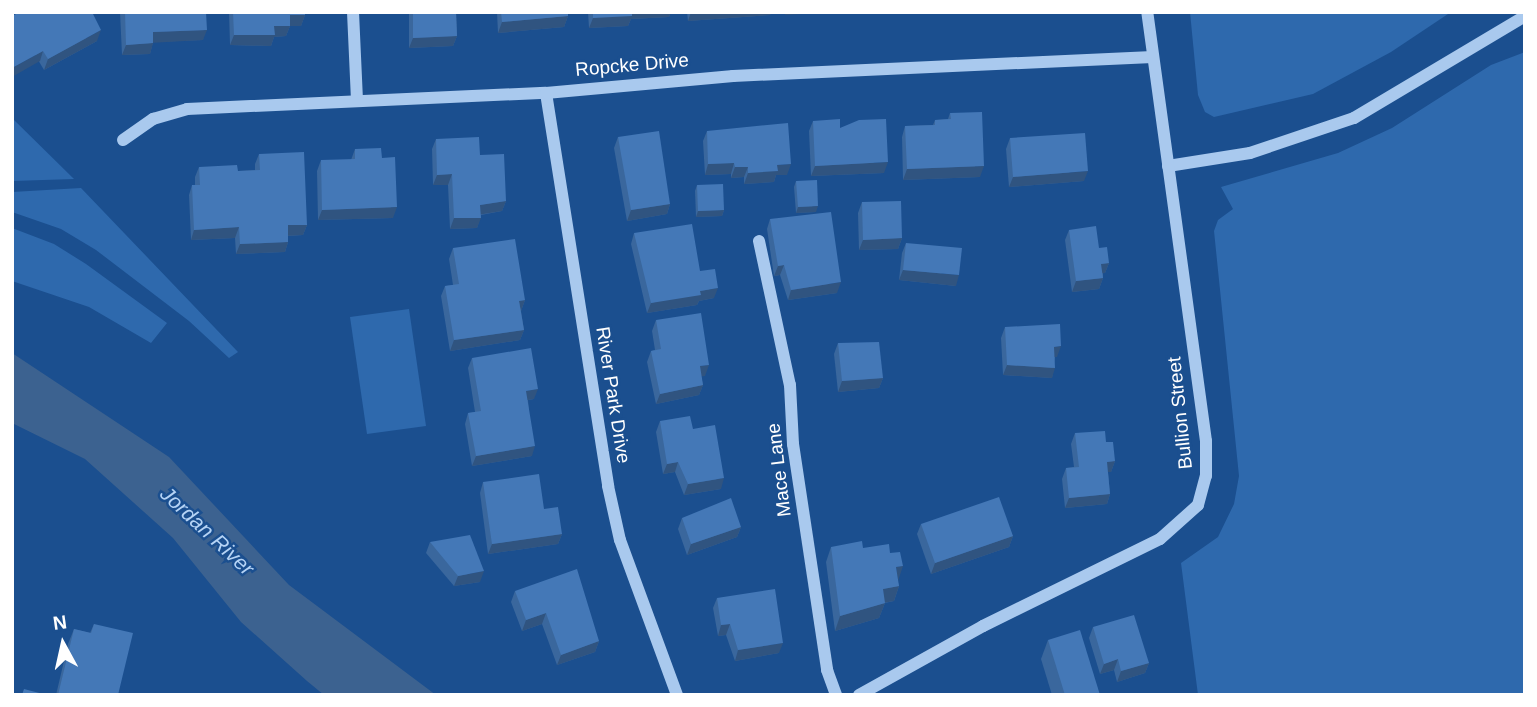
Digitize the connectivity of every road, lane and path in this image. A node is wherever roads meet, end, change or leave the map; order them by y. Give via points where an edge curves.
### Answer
1 (353, 12) edge
2 (1147, 12) edge
3 (1525, 16) edge
4 (1153, 57) junction
5 (546, 93) junction
6 (357, 101) junction
7 (123, 140) dead end
8 (1168, 166) junction
9 (759, 241) dead end
10 (677, 695) edge
11 (836, 695) edge
12 (859, 695) edge

1 - 6 street
2 - 4 street, Bullion Street
3 - 8 street via 1354,118 1250,153
4 - 5 street, Ropcke Drive via 733,76
4 - 8 street, Bullion Street
5 - 6 street, Ropcke Drive
5 - 10 street, River Park Drive via 608,486 621,540
6 - 7 street, Ropcke Drive via 187,109 153,119
8 - 12 street, Bullion Street via 1206,441 1206,476 1198,505 1160,539 983,626
9 - 11 street, Mace Lane via 790,385 793,444 827,670

